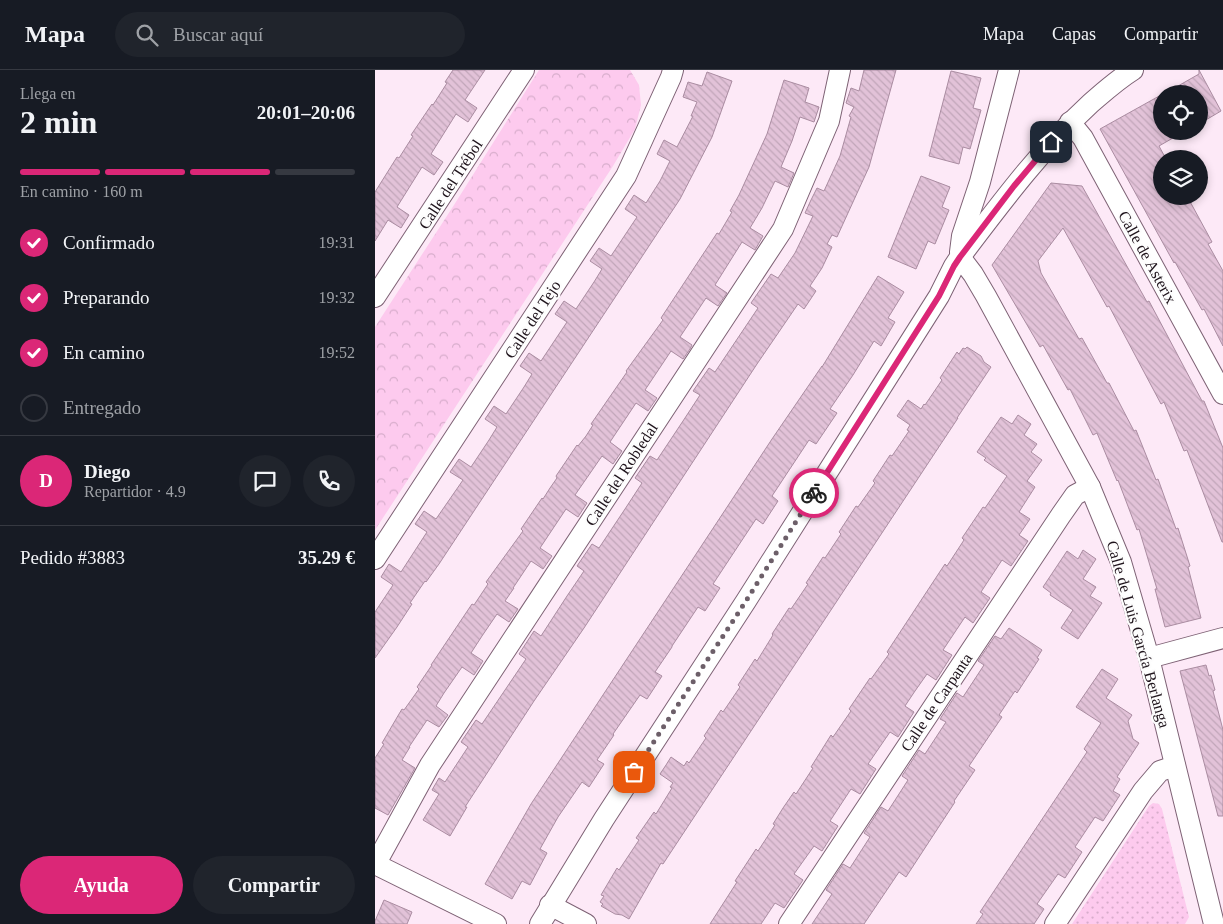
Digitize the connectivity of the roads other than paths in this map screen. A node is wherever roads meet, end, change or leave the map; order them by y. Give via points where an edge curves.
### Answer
1 (524, 70) edge
2 (840, 70) edge
3 (1009, 70) edge
4 (1133, 70) edge
5 (667, 72) edge
6 (1070, 122) junction
7 (980, 182) junction
8 (1003, 199) junction
9 (960, 257) junction
10 (375, 297) edge
11 (1223, 394) edge
12 (1090, 487) junction
13 (375, 560) edge
14 (1223, 638) edge
15 (1149, 658) junction
16 (1175, 766) junction
17 (375, 864) edge
18 (550, 905) junction
19 (496, 924) edge
20 (540, 924) edge
21 (586, 924) edge
22 (789, 924) edge
23 (1055, 924) edge
24 (1214, 924) edge

1 - 10 street, Calle del Trébol
2 - 17 street, Calle del Robledal via 829,122 783,229 430,765
3 - 7 street
4 - 6 street via 1118,79
5 - 13 street, Calle del Tejo via 626,176
6 - 8 street
6 - 11 street, Calle de Asterix via 1083,138
7 - 8 street via 994,197
7 - 9 street via 962,236
8 - 9 street
9 - 12 street, Calle de Luis García Berlanga via 986,296
9 - 18 street via 939,296
12 - 15 street, Calle de Luis García Berlanga via 1121,562
12 - 22 street, Calle de Carpanta via 1075,495 1065,508
14 - 15 street
15 - 16 street, Calle de Luis García Berlanga
16 - 23 street via 1160,771 1143,791
16 - 24 street, Calle de Luis García Berlanga
17 - 19 street
18 - 20 street
18 - 21 street

